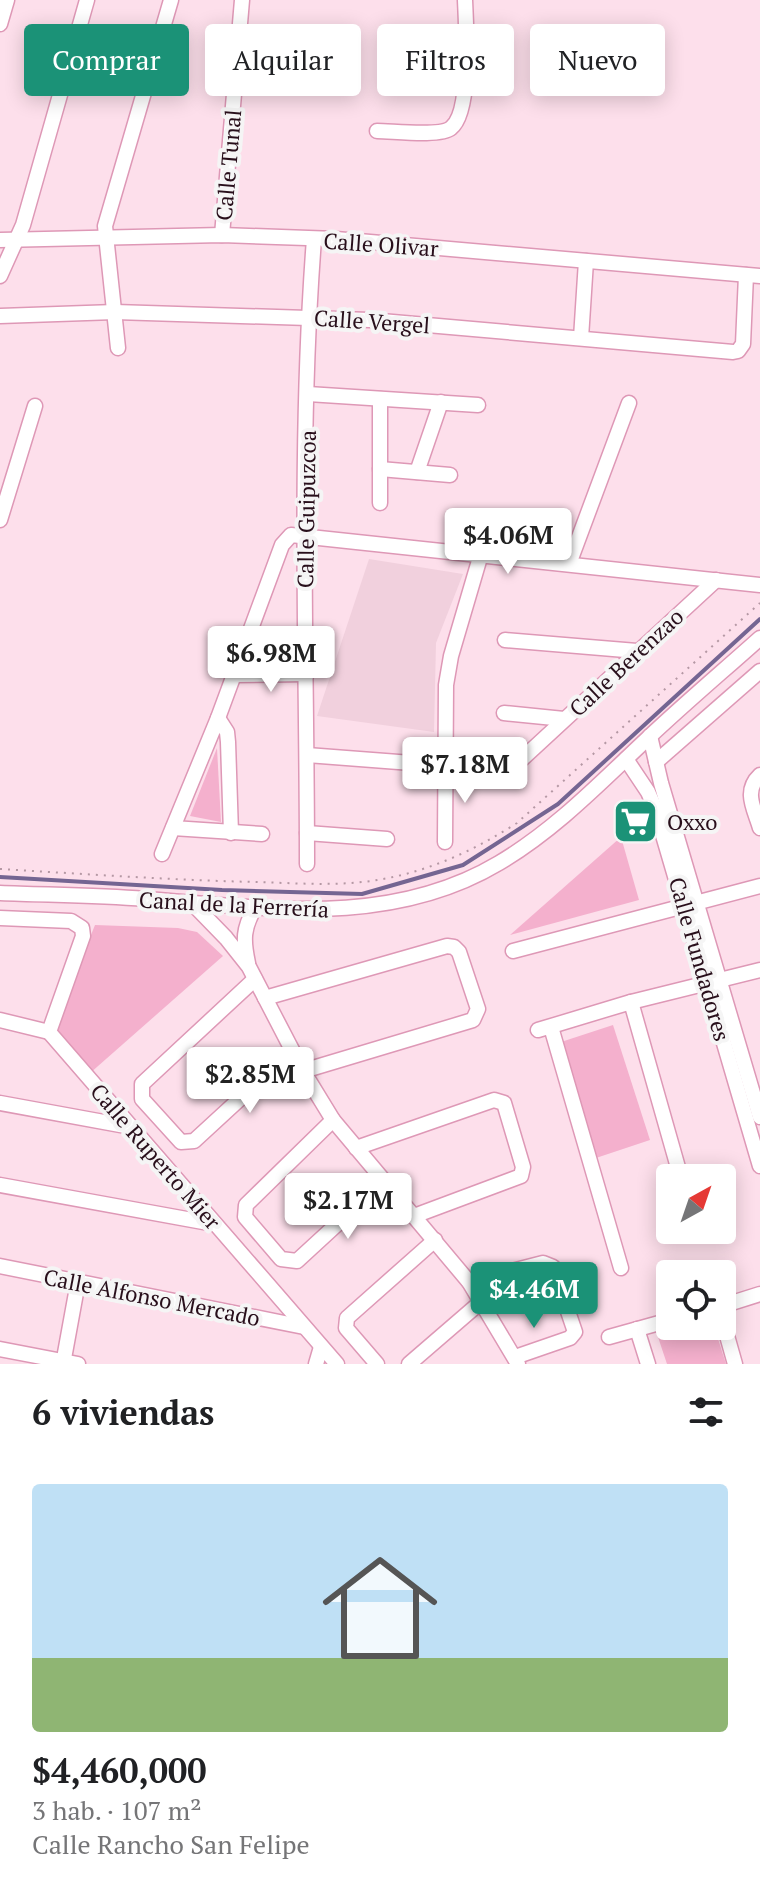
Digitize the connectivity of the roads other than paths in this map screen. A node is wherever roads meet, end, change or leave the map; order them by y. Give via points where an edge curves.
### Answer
1 (7, 0) edge
2 (87, 0) edge
3 (171, 0) edge
4 (242, 0) edge
5 (465, 0) edge
6 (0, 24) edge
7 (377, 131) dead end
8 (222, 235) junction
9 (105, 237) junction
10 (314, 239) junction
11 (0, 240) edge
12 (17, 240) junction
13 (586, 261) junction
14 (753, 275) edge
15 (0, 276) edge
16 (115, 312) junction
17 (0, 316) edge
18 (308, 317) junction
19 (581, 338) junction
20 (118, 348) dead end
21 (308, 394) junction
22 (380, 399) junction
23 (441, 402) junction
24 (629, 403) dead end
25 (478, 405) dead end
26 (35, 406) dead end
27 (380, 469) junction
28 (417, 472) junction
29 (450, 475) dead end
30 (4, 496) edge
31 (380, 503) dead end
32 (0, 520) edge
33 (304, 536) junction
34 (481, 554) junction
35 (569, 564) junction
36 (716, 580) junction
37 (760, 585) edge
38 (760, 638) edge
39 (505, 640) dead end
40 (637, 651) junction
41 (760, 671) edge
42 (307, 674) junction
43 (234, 675) junction
44 (504, 713) dead end
45 (218, 718) junction
46 (564, 719) junction
47 (650, 736) junction
48 (307, 755) junction
49 (626, 759) junction
50 (656, 762) junction
51 (447, 766) junction
52 (760, 775) edge
53 (173, 828) junction
54 (760, 828) edge
55 (231, 833) junction
56 (307, 833) junction
57 (262, 834) dead end
58 (387, 839) dead end
59 (445, 842) dead end
60 (162, 854) dead end
61 (307, 864) dead end
62 (760, 886) edge
63 (0, 893) edge
64 (191, 902) junction
65 (692, 904) junction
66 (255, 908) junction
67 (0, 918) edge
68 (513, 951) dead end
69 (760, 970) edge
70 (252, 973) junction
71 (721, 980) junction
72 (706, 983) junction
73 (265, 998) junction
74 (631, 1002) junction
75 (0, 1020) edge
76 (49, 1032) junction
77 (292, 1051) junction
78 (303, 1071) junction
79 (748, 1100) junction
80 (0, 1103) edge
81 (760, 1117) edge
82 (333, 1120) junction
83 (131, 1127) junction
84 (356, 1148) junction
85 (677, 1164) edge
86 (760, 1166) edge
87 (384, 1181) junction
88 (0, 1185) edge
89 (414, 1216) junction
90 (214, 1224) junction
91 (435, 1240) junction
92 (0, 1266) edge
93 (621, 1268) dead end
94 (78, 1282) junction
95 (469, 1282) junction
96 (760, 1294) edge
97 (482, 1301) junction
98 (736, 1302) edge
99 (656, 1324) edge
100 (304, 1327) junction
101 (637, 1329) junction
102 (609, 1337) dead end
103 (728, 1340) edge
104 (321, 1347) junction
105 (0, 1349) edge
106 (516, 1360) edge
107 (68, 1363) edge
108 (316, 1364) edge
109 (337, 1364) edge
110 (377, 1364) edge
111 (409, 1364) edge
112 (648, 1364) edge
113 (735, 1364) edge

1 - 6 street
2 - 12 street
3 - 9 street
4 - 8 street, Calle Tunal
5 - 7 street via 464,91 457,121 438,132
8 - 9 street, Calle Olivar
8 - 10 street, Calle Olivar
9 - 12 street, Calle Olivar
9 - 16 street
10 - 13 street, Calle Olivar
10 - 18 street, Calle Guipuzcoa
11 - 12 street, Calle Olivar
12 - 15 street
13 - 14 street, Calle Olivar
13 - 19 street
14 - 19 street, Calle Vergel via 741,348 733,352
16 - 17 street, Calle Vergel
16 - 18 street, Calle Vergel
16 - 20 street
18 - 19 street, Calle Vergel
18 - 21 street, Calle Guipuzcoa
21 - 22 street
21 - 33 street, Calle Guipuzcoa
22 - 23 street
22 - 27 street
23 - 25 street
23 - 28 street
24 - 35 street
26 - 30 street
27 - 28 street
27 - 31 street
28 - 29 street
30 - 32 street
33 - 34 street
33 - 42 street, Calle Guipuzcoa
33 - 43 street via 291,535 282,545
34 - 35 street
34 - 51 street via 448,671
35 - 36 street
36 - 37 street
36 - 40 street, Calle Berenzao
38 - 47 street, Canal de la Ferrería
39 - 40 street
40 - 46 street, Calle Berenzao
41 - 50 street
42 - 43 street
42 - 48 street, Calle Guipuzcoa
43 - 45 street
44 - 46 street
45 - 53 street
45 - 55 street via 227,732
46 - 51 street, Calle Berenzao via 503,770
47 - 49 street, Canal de la Ferrería
47 - 50 street, Calle Fundadores
48 - 51 street, Calle Berenzao
48 - 56 street, Calle Guipuzcoa
49 - 65 street, Calle Fundadores via 652,800
49 - 66 street, Canal de la Ferrería via 532,842 451,886 354,909
50 - 65 street, Calle Fundadores
51 - 59 street
52 - 54 street via 750,789
53 - 55 street
53 - 60 street
55 - 57 street
56 - 58 street
56 - 61 street, Calle Guipuzcoa
62 - 65 street
63 - 64 street, Canal de la Ferrería
64 - 66 street, Canal de la Ferrería
64 - 70 street
65 - 68 street
65 - 71 street, Calle Fundadores
65 - 72 street, Calle Fundadores
66 - 70 street via 243,940
67 - 76 street via 71,921 82,928
69 - 71 street
70 - 73 street
70 - 77 street via 142,1084 142,1099 181,1142 194,1141
71 - 72 street
71 - 79 street, Calle Fundadores
72 - 74 street
72 - 79 street, Calle Fundadores
73 - 77 street
73 - 78 street via 447,946 459,952 478,1009 473,1020
74 - 85 street
74 - 93 street via 544,1028
75 - 76 street
76 - 83 street, Calle Ruperto Mier
77 - 78 street
78 - 82 street
79 - 81 street, Calle Fundadores
79 - 86 street, Calle Fundadores
80 - 83 street
82 - 84 street
82 - 87 street via 246,1205 245,1217 281,1259 297,1261
83 - 90 street, Calle Ruperto Mier
84 - 87 street
84 - 89 street via 494,1100 504,1103 521,1176
87 - 89 street
88 - 90 street
89 - 91 street
90 - 100 street, Calle Ruperto Mier
91 - 95 street
91 - 110 street via 347,1318 346,1328
92 - 94 street, Calle Alfonso Mercado
94 - 100 street, Calle Alfonso Mercado
94 - 107 street
95 - 97 street
95 - 106 street via 543,1263 553,1267 575,1332
96 - 98 street
97 - 106 street
97 - 111 street
99 - 101 street
100 - 104 street, Calle Ruperto Mier
101 - 102 street
101 - 112 street
103 - 113 street
104 - 108 street
104 - 109 street, Calle Ruperto Mier
105 - 107 street

